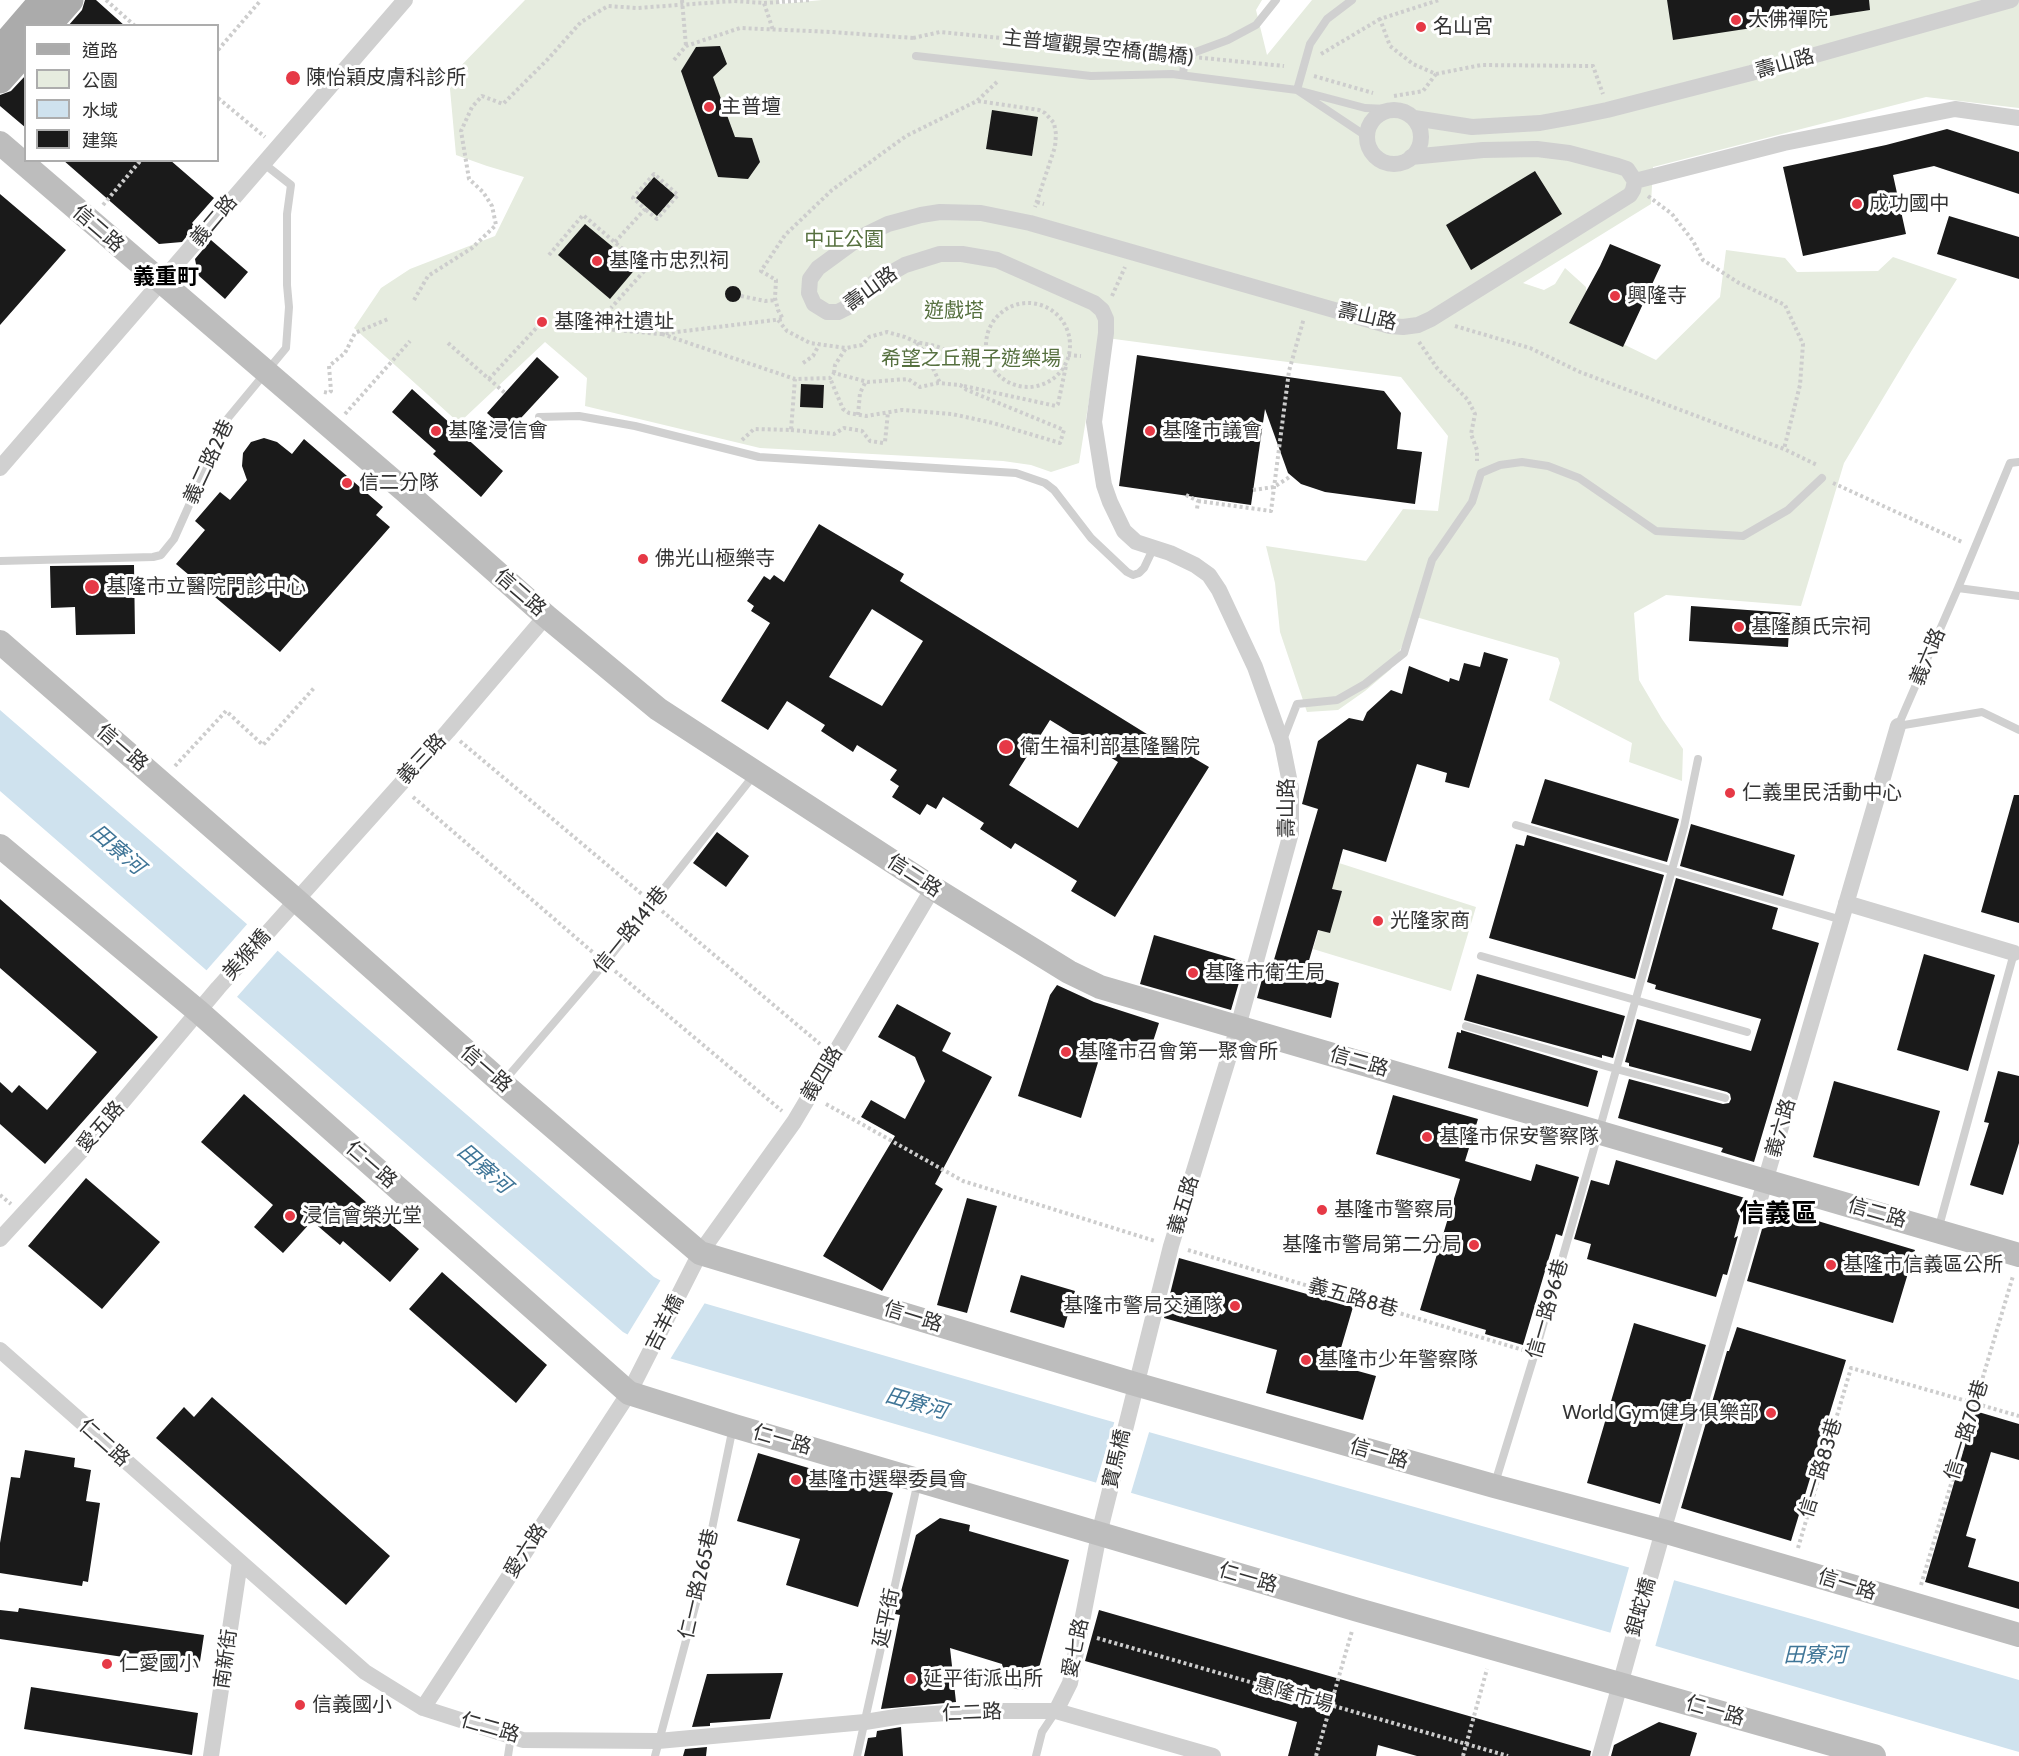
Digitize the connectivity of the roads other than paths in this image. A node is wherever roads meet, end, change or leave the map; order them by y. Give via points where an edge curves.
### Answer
1 (43, 0) edge
2 (70, 0) edge
3 (1276, 0) edge
4 (1352, 0) edge
5 (2011, 0) edge
6 (398, 2) edge
7 (49, 24) edge
8 (0, 50) edge
9 (24, 53) edge
10 (916, 56) dead end
11 (1183, 75) junction
12 (0, 80) edge
13 (1297, 90) junction
14 (1388, 103) junction
15 (1414, 118) junction
16 (2019, 118) edge
17 (1366, 136) junction
18 (0, 143) edge
19 (1412, 158) junction
20 (263, 163) junction
21 (1635, 184) junction
22 (161, 284) junction
23 (266, 373) junction
24 (539, 417) dead end
25 (2019, 462) edge
26 (0, 468) edge
27 (1822, 477) road end
28 (1153, 549) junction
29 (0, 561) edge
30 (1958, 588) junction
31 (2019, 596) edge
32 (546, 616) junction
33 (0, 642) edge
34 (1898, 726) junction
35 (2019, 730) edge
36 (1282, 743) junction
37 (1698, 759) dead end
38 (756, 773) junction
39 (1516, 825) dead end
40 (0, 846) edge
41 (1671, 870) junction
42 (933, 888) junction
43 (296, 900) junction
44 (1846, 903) junction
45 (1842, 920) junction
46 (2014, 953) joint
47 (1481, 956) dead end
48 (1635, 1001) junction
49 (199, 1012) junction
50 (1466, 1026) dead end
51 (1238, 1027) junction
52 (1747, 1032) dead end
53 (1616, 1069) junction
54 (502, 1083) junction
55 (1725, 1098) dead end
56 (1599, 1131) junction
57 (1765, 1180) junction
58 (1937, 1230) junction
59 (0, 1239) edge
60 (700, 1253) junction
61 (2017, 1261) edge
62 (0, 1350) edge
63 (1135, 1384) junction
64 (629, 1393) junction
65 (734, 1426) junction
66 (918, 1480) junction
67 (1494, 1486) junction
68 (1663, 1530) junction
69 (1099, 1534) junction
70 (240, 1562) junction
71 (2019, 1635) edge
72 (1620, 1683) junction
73 (423, 1708) junction
74 (1056, 1711) junction
75 (865, 1722) junction
76 (511, 1736) junction
77 (657, 1748) edge
78 (212, 1756) edge
79 (508, 1756) edge
80 (858, 1756) edge
81 (1036, 1756) edge
82 (1213, 1756) edge
83 (1600, 1756) edge
84 (1874, 1756) edge

1 - 8 main road
2 - 7 main road
3 - 11 lane via 1256,25 1190,54
4 - 13 lane via 1327,19 1310,44
5 - 15 street, 壽山路 via 1607,111 1540,123 1472,127
6 - 20 street, 義二路
9 - 12 main road
10 - 11 lane via 1099,76
11 - 13 lane
13 - 14 lane via 1365,108
13 - 17 lane
14 - 15 street
14 - 17 street via 1370,124
15 - 19 street via 1421,136
16 - 21 street via 1955,109 1784,143
17 - 19 street via 1369,148 1381,160 1399,163
18 - 22 street, 信二路
19 - 21 street via 1537,149 1618,166 1627,170
20 - 22 street, 義二路
20 - 23 lane, 義二路2巷 via 291,185 287,214 286,348
21 - 28 street, 壽山路 via 1630,195 1425,322 1390,326 1030,223 981,213 921,215 888,224 859,238 818,268 810,279 809,293 818,307 827,312 852,305 875,282 905,265 940,254 997,260 1094,303 1106,319 1094,422 1104,485 1124,531 1136,542
22 - 23 street, 信二路
22 - 26 street, 義二路
23 - 29 lane, 義二路2巷 via 228,418 174,539 161,555
23 - 32 street, 信二路
24 - 28 lane via 579,416 635,426 759,457 1029,476 1054,490 1091,538 1127,572 1139,573
25 - 30 lane, 義六路 via 2010,463
27 - 36 lane via 1788,510 1743,536 1656,531 1579,478 1548,466 1522,462 1481,473 1472,502 1432,560 1404,653 1337,700 1297,704
28 - 36 street, 壽山路 via 1195,565 1209,575 1219,590 1255,667
30 - 31 lane
30 - 34 lane, 義六路
32 - 38 street, 信二路 via 658,709
32 - 43 street, 義三路
33 - 43 street, 信一路
34 - 35 lane via 1982,712
34 - 44 street, 義六路
36 - 51 street, 壽山路 via 1291,788 1291,833
37 - 41 lane, 信一路96巷
38 - 42 street, 信二路
38 - 54 lane, 信一路141巷 via 605,963
39 - 41 lane
40 - 49 street, 仁一路
41 - 45 lane
41 - 48 lane, 信一路96巷
42 - 51 street, 信二路 via 1100,987
42 - 60 street, 義四路 via 794,1122
43 - 49 street, 美猴橋
43 - 54 street, 信一路
44 - 45 street, 義六路
44 - 46 street
45 - 57 street, 義六路
46 - 58 lane
47 - 48 lane
48 - 52 lane
48 - 53 lane, 信一路96巷
49 - 59 street, 愛五路
49 - 64 street, 仁一路
50 - 53 lane
51 - 56 street, 信二路
51 - 63 street, 義五路 via 1171,1246
53 - 55 lane
53 - 56 lane, 信一路96巷
54 - 60 street, 信一路
56 - 57 street, 信二路
56 - 67 lane, 信一路96巷
57 - 58 street, 信二路
57 - 68 street, 義六路
58 - 61 street, 信二路
60 - 63 street, 信一路
60 - 64 street, 吉羊橋
62 - 70 street, 仁二路
63 - 67 street, 信一路
63 - 69 street, 寶馬橋
64 - 65 street, 仁一路
64 - 73 street, 愛六路
65 - 66 street, 仁一路
65 - 77 lane, 仁一路265巷 via 699,1592
66 - 69 street, 仁一路
66 - 75 lane, 延平街
67 - 68 street, 信一路
68 - 71 street, 信一路
68 - 72 street, 銀蛇橋
69 - 72 street, 仁一路
69 - 74 street, 愛七路 via 1070,1683
70 - 73 street, 仁二路 via 365,1672
70 - 78 street, 南新街
72 - 83 street, 銀蛇橋
72 - 84 street, 仁一路
73 - 76 street, 仁二路
74 - 75 street, 仁二路 via 966,1712
74 - 81 lane, 愛七路 via 1042,1732
74 - 82 street, 仁二路
75 - 77 street, 仁二路
75 - 80 lane, 延平街
76 - 77 street, 仁二路 via 523,1740
76 - 79 lane

